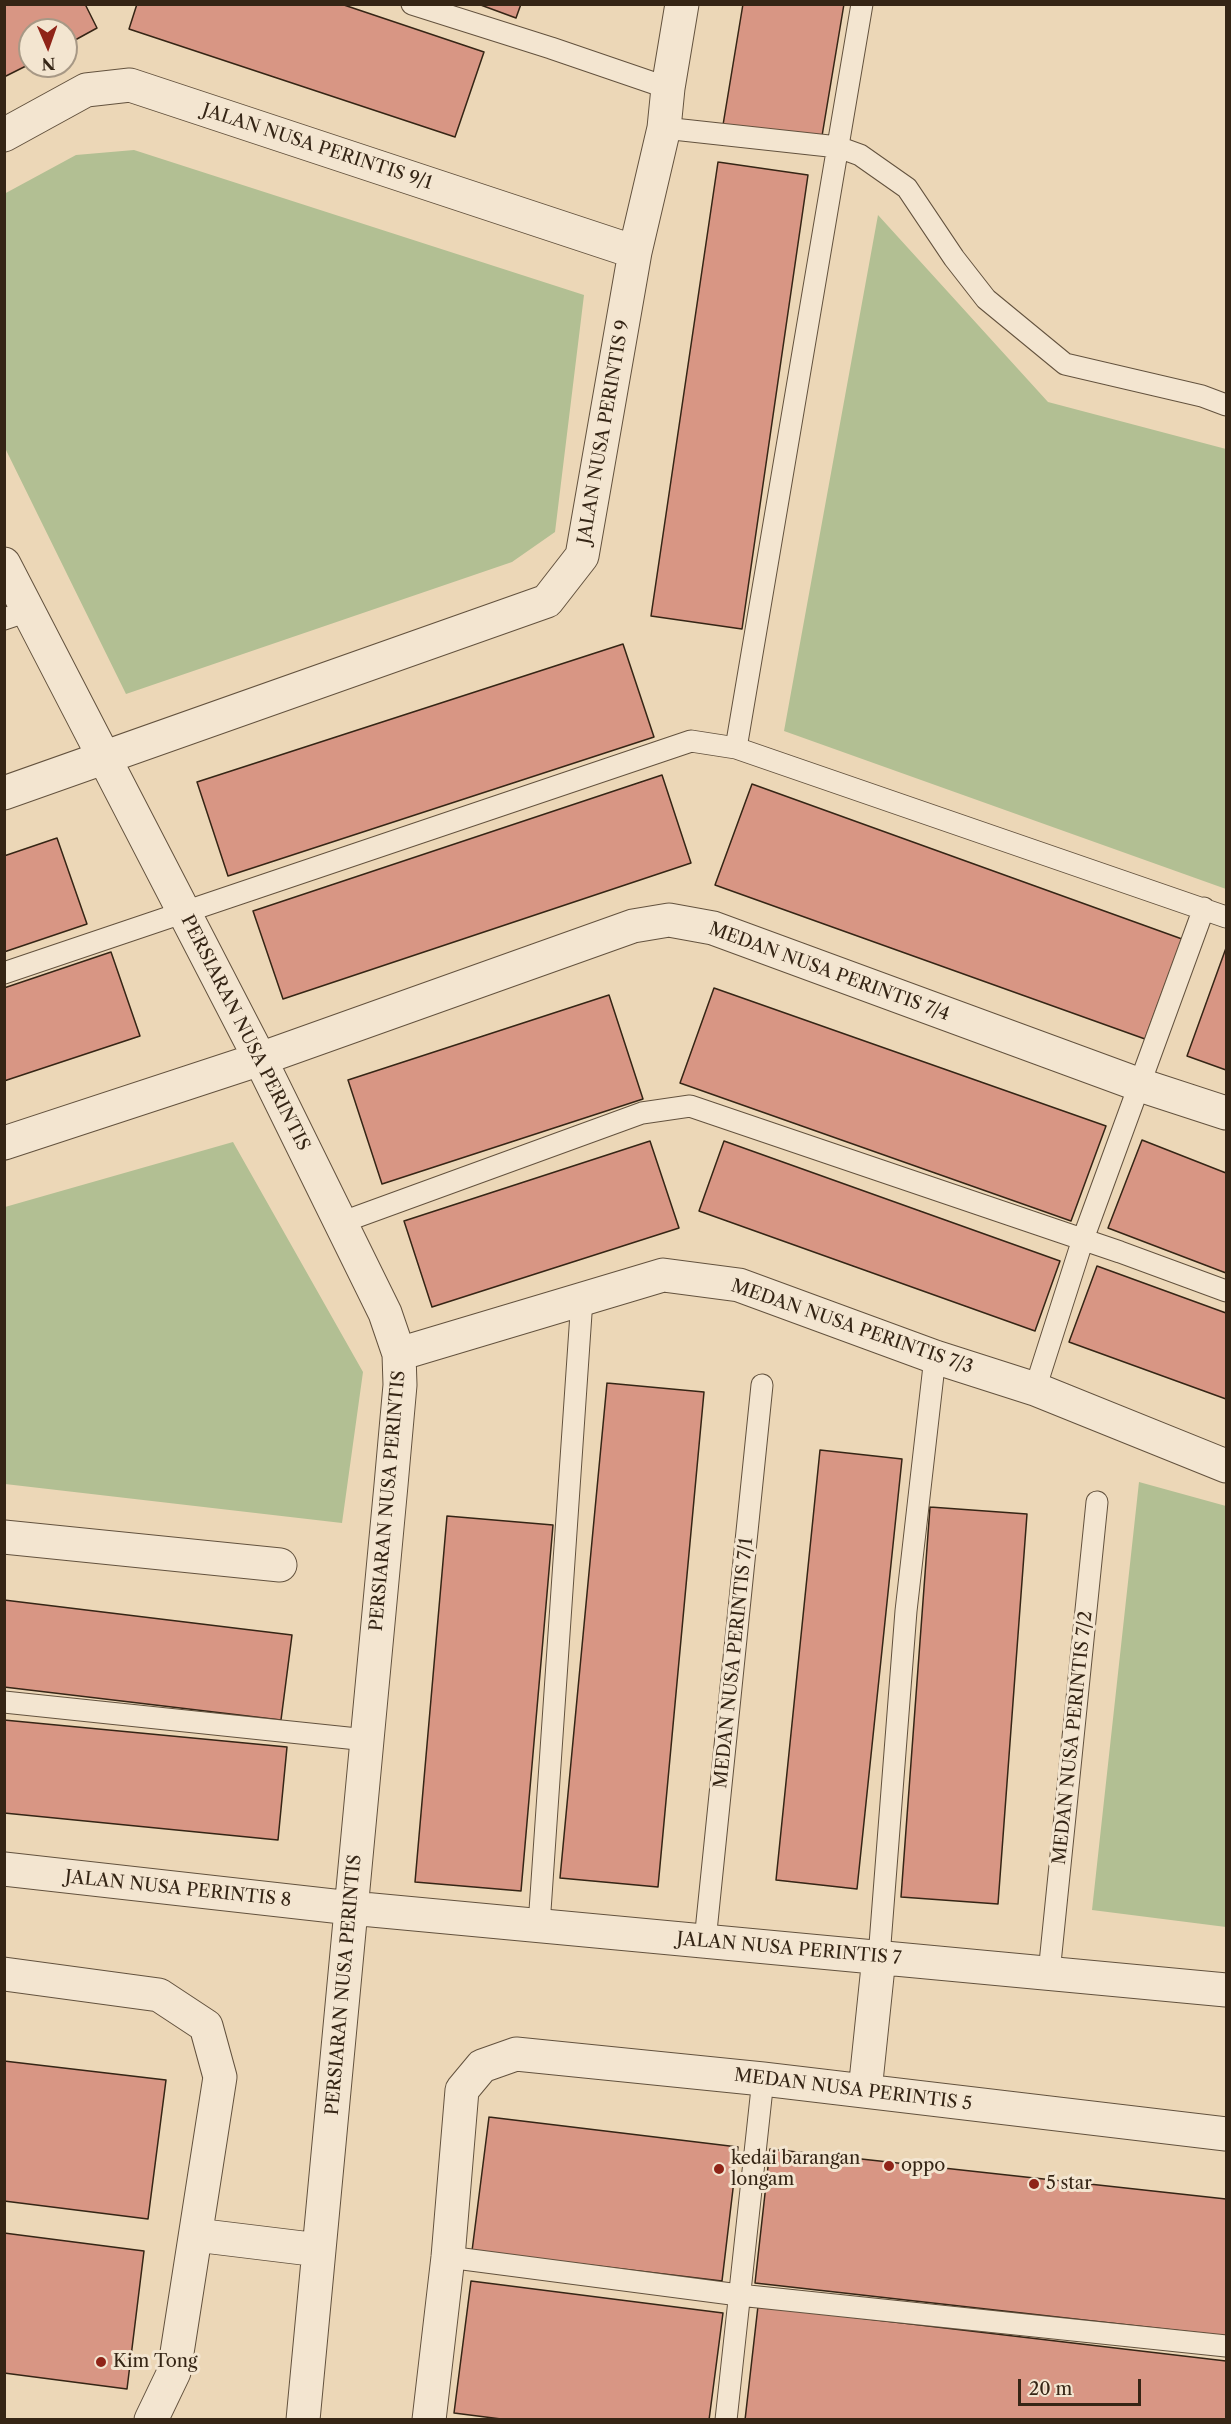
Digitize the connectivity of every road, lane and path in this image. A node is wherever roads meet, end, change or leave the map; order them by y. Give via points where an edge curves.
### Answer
1 (412, 4) edge
2 (682, 4) edge
3 (862, 4) edge
4 (668, 88) junction
5 (664, 128) junction
6 (4, 135) edge
7 (838, 147) junction
8 (635, 252) junction
9 (1227, 405) edge
10 (4, 564) edge
11 (16, 615) edge
12 (736, 748) junction
13 (105, 759) junction
14 (4, 793) edge
15 (1204, 908) junction
16 (184, 913) junction
17 (1227, 917) edge
18 (4, 973) edge
19 (260, 1059) junction
20 (1140, 1085) junction
21 (1227, 1113) edge
22 (4, 1143) edge
23 (340, 1223) junction
24 (1083, 1239) junction
25 (1227, 1292) edge
26 (582, 1299) junction
27 (399, 1354) junction
28 (935, 1357) junction
29 (762, 1385) dead end
30 (1035, 1389) junction
31 (1227, 1466) edge
32 (1097, 1502) dead end
33 (4, 1537) edge
34 (280, 1565) dead end
35 (4, 1702) edge
36 (367, 1740) junction
37 (4, 1869) edge
38 (351, 1908) junction
39 (539, 1925) junction
40 (705, 1941) junction
41 (879, 1957) junction
42 (1049, 1973) junction
43 (4, 1974) edge
44 (1227, 1990) edge
45 (763, 2079) junction
46 (865, 2091) junction
47 (1227, 2134) edge
48 (196, 2235) junction
49 (319, 2250) junction
50 (448, 2257) junction
51 (739, 2295) junction
52 (1227, 2346) edge
53 (152, 2419) edge
54 (303, 2420) edge
55 (429, 2420) edge
56 (726, 2420) edge

1 - 4 lane
2 - 4 street, JALAN NUSA PERINTIS 9
3 - 7 lane
4 - 5 street, JALAN NUSA PERINTIS 9
5 - 7 lane
5 - 8 street, JALAN NUSA PERINTIS 9
6 - 8 street, JALAN NUSA PERINTIS 9/1 via 87,90 130,85
7 - 9 lane via 860,155 907,188 986,299 1065,364
7 - 12 lane
8 - 13 street, JALAN NUSA PERINTIS 9 via 582,556 547,601
10 - 11 street, PERSIARAN NUSA PERINTIS
11 - 13 street, PERSIARAN NUSA PERINTIS
12 - 15 lane
12 - 16 lane via 691,741
13 - 14 street, JALAN NUSA PERINTIS 9
13 - 16 street, PERSIARAN NUSA PERINTIS
15 - 17 lane
15 - 20 lane
16 - 18 lane
16 - 19 street, PERSIARAN NUSA PERINTIS
19 - 20 street, MEDAN NUSA PERINTIS 7/4 via 633,926 669,920 713,928
19 - 22 street, MEDAN NUSA PERINTIS 7/4
19 - 23 street, PERSIARAN NUSA PERINTIS
20 - 21 street, MEDAN NUSA PERINTIS 7/4
20 - 24 lane
23 - 24 lane via 642,1113 690,1106
23 - 27 street, PERSIARAN NUSA PERINTIS via 385,1313
24 - 25 lane
24 - 30 lane
26 - 27 street, MEDAN NUSA PERINTIS 7/3
26 - 28 street, MEDAN NUSA PERINTIS 7/3 via 663,1275 739,1286
26 - 39 lane
27 - 36 street, PERSIARAN NUSA PERINTIS via 399,1396
28 - 30 street, MEDAN NUSA PERINTIS 7/3
28 - 41 lane via 906,1611
29 - 40 lane, MEDAN NUSA PERINTIS 7/1
30 - 31 street, MEDAN NUSA PERINTIS 7/3
32 - 42 lane, MEDAN NUSA PERINTIS 7/2
33 - 34 street
35 - 36 lane
36 - 38 street, PERSIARAN NUSA PERINTIS
37 - 38 street, JALAN NUSA PERINTIS 8
38 - 39 street, JALAN NUSA PERINTIS 7
38 - 49 street, PERSIARAN NUSA PERINTIS
39 - 40 street, JALAN NUSA PERINTIS 7
40 - 41 street, JALAN NUSA PERINTIS 7
41 - 42 street, JALAN NUSA PERINTIS 7
41 - 46 street
42 - 44 street, JALAN NUSA PERINTIS 7
43 - 48 street via 159,1995 206,2026 220,2077
45 - 46 street, MEDAN NUSA PERINTIS 5
45 - 50 street, MEDAN NUSA PERINTIS 5 via 516,2054 482,2066 462,2090
45 - 51 lane
46 - 47 street, MEDAN NUSA PERINTIS 5
48 - 49 street
48 - 53 street via 174,2372
49 - 54 street, PERSIARAN NUSA PERINTIS
50 - 51 lane
50 - 55 street
51 - 52 lane
51 - 56 lane

